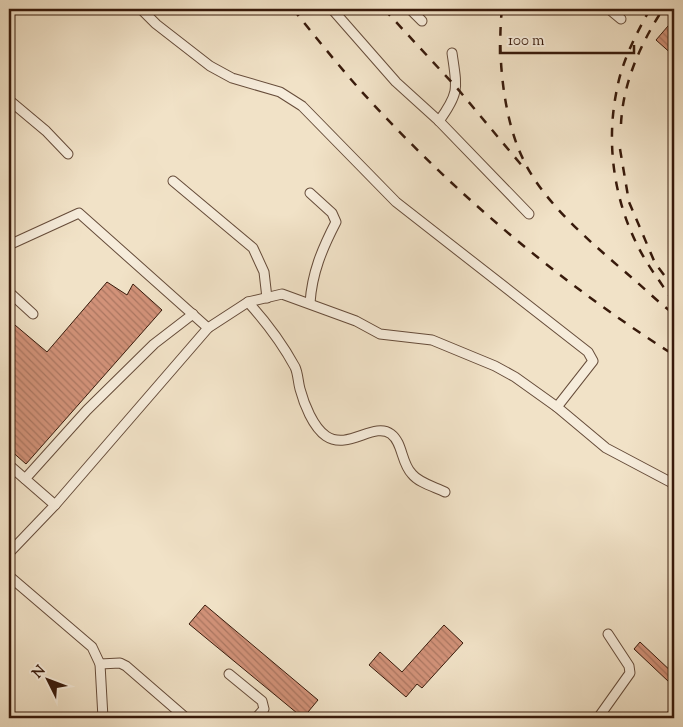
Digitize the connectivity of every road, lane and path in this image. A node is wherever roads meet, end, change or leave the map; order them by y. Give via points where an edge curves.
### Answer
1 (140, 9) edge
2 (332, 9) edge
3 (410, 9) edge
4 (609, 9) edge
5 (621, 19) dead end
6 (422, 21) dead end
7 (452, 53) dead end
8 (9, 100) edge
9 (439, 121) junction
10 (68, 154) dead end
11 (173, 181) dead end
12 (310, 193) dead end
13 (529, 214) dead end
14 (9, 245) edge
15 (9, 292) edge
16 (267, 298) junction
17 (248, 302) junction
18 (310, 303) junction
19 (33, 314) dead end
20 (193, 314) junction
21 (208, 328) junction
22 (557, 407) junction
23 (9, 465) edge
24 (25, 479) junction
25 (674, 484) edge
26 (445, 492) dead end
27 (55, 505) junction
28 (9, 554) edge
29 (9, 576) edge
30 (608, 634) dead end
31 (100, 664) junction
32 (229, 674) dead end
33 (674, 706) edge
34 (103, 718) edge
35 (186, 718) edge
36 (256, 718) edge
37 (598, 718) edge
38 (663, 718) edge

1 - 22 street via 210,66 232,78 280,92 302,106 396,202 588,352 593,361
2 - 9 street via 396,82
3 - 6 street
4 - 5 street
7 - 9 street via 457,88
8 - 10 street via 46,130
9 - 13 street
11 - 16 street via 252,248 264,272
12 - 18 street via 332,213 336,222 318,257
14 - 20 street via 79,213
15 - 19 street
16 - 17 street
16 - 18 street via 282,294
17 - 21 street
17 - 26 street via 270,327 296,368 300,391 313,420 325,435 337,441 355,439 378,430 389,432 395,437 412,475
18 - 22 street via 380,334 432,340 462,352 515,377
20 - 21 street
20 - 24 street via 141,357 87,410
21 - 27 street
22 - 25 street via 606,448
23 - 24 street
24 - 27 street
27 - 28 street
29 - 31 street via 81,636 92,647
30 - 37 street via 629,666 630,673
31 - 34 street
31 - 35 street via 120,663 126,666
32 - 36 street via 262,700 264,709
33 - 38 path

